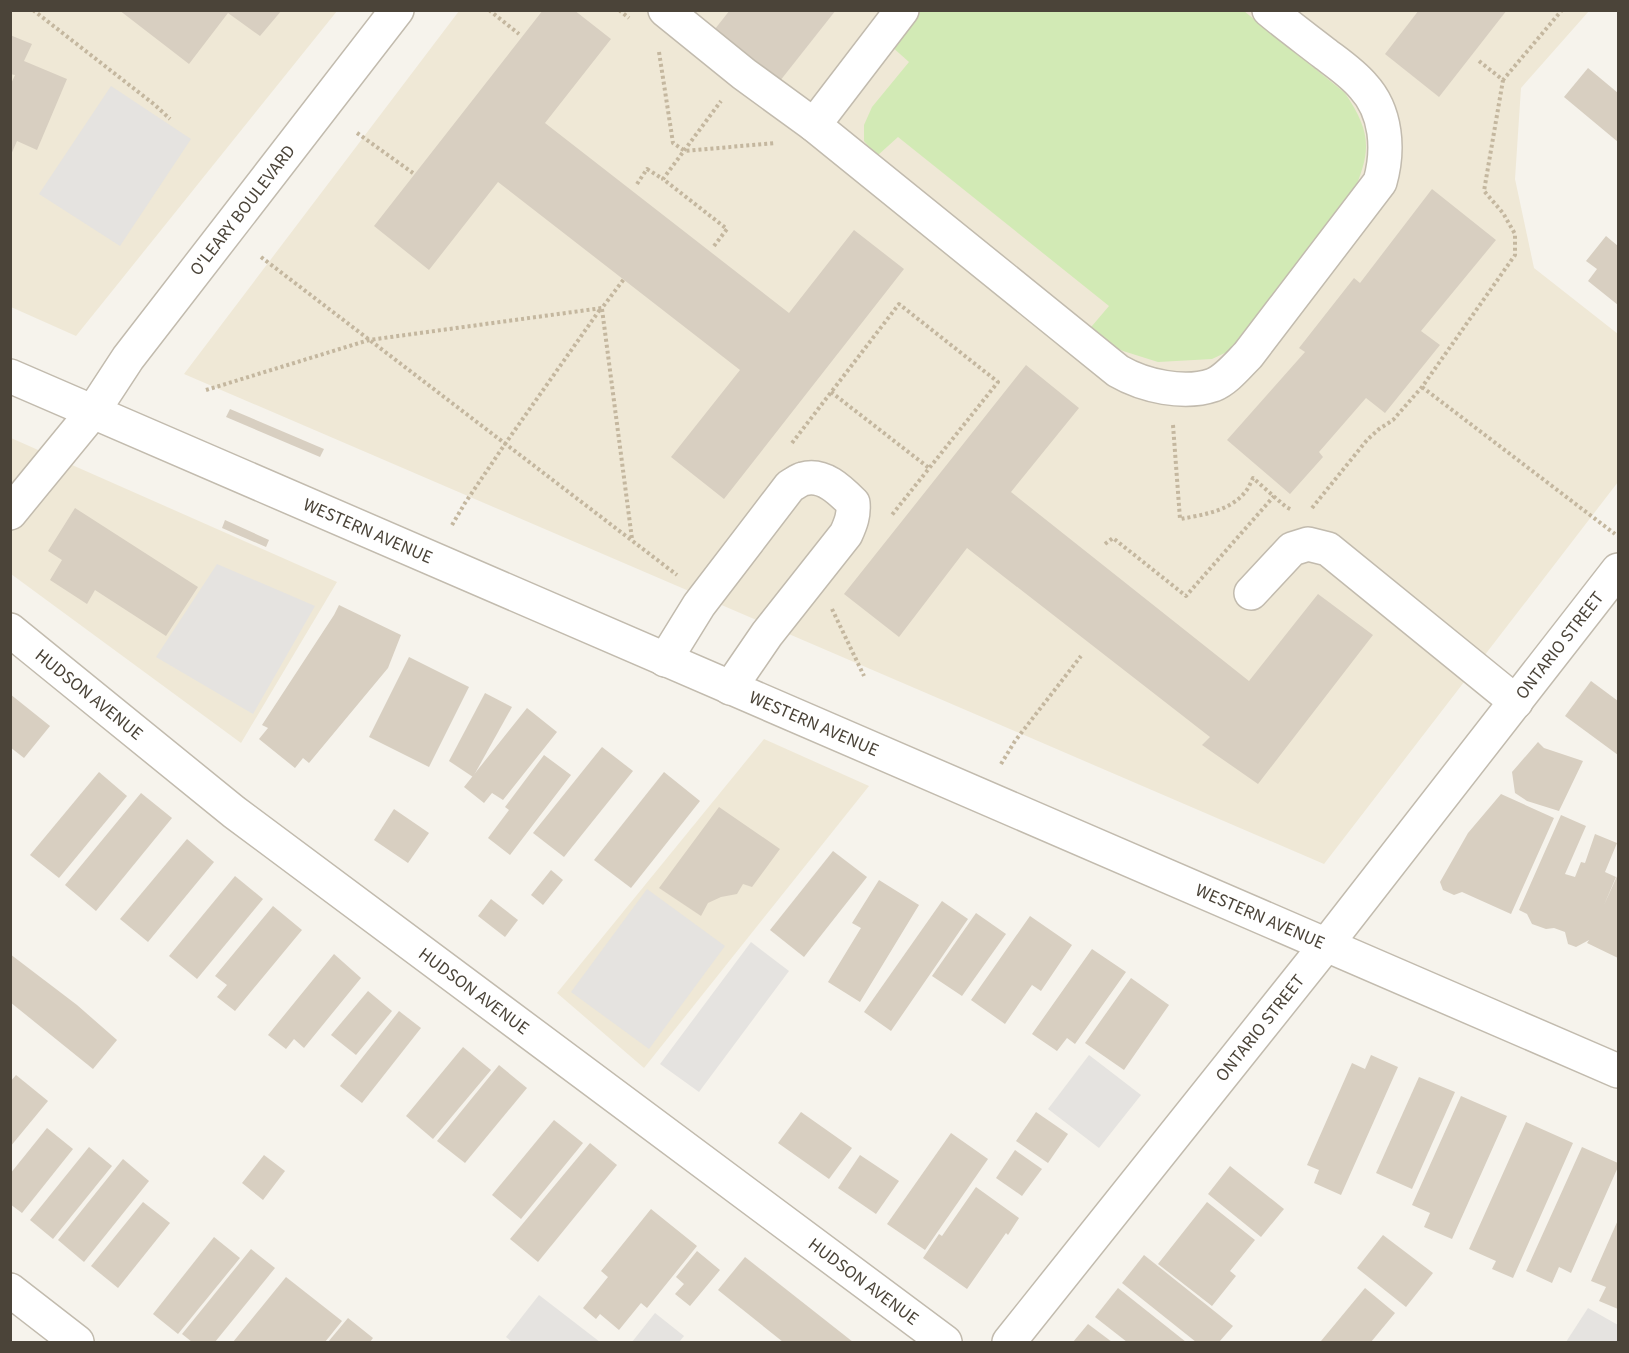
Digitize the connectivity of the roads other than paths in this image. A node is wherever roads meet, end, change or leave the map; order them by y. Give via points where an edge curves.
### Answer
1 (397, 10) edge
2 (902, 10) edge
3 (1269, 10) edge
4 (651, 18) edge
5 (814, 125) junction
6 (10, 376) edge
7 (92, 413) junction
8 (10, 513) edge
9 (1618, 570) edge
10 (1251, 593) dead end
11 (10, 630) edge
12 (665, 660) junction
13 (730, 688) junction
14 (1516, 702) junction
15 (1326, 945) junction
16 (1618, 1071) edge
17 (10, 1290) edge
18 (78, 1342) edge
19 (945, 1342) edge
20 (1009, 1342) edge

1 - 7 street, O'LEARY BOULEVARD via 128,358
2 - 5 street
3 - 5 street via 1364,87 1385,134 1383,169 1380,182 1248,355 1214,385 1152,386 1118,371
4 - 5 street via 744,74
6 - 7 street, WESTERN AVENUE
7 - 8 street, O'LEARY BOULEVARD
7 - 12 street, WESTERN AVENUE
9 - 14 street, ONTARIO STREET
10 - 14 street via 1292,549 1308,544 1328,549
11 - 19 street, HUDSON AVENUE via 234,812
12 - 13 street, WESTERN AVENUE
12 - 13 street via 699,605 790,486 802,479 828,482 853,503 854,514 846,534
13 - 15 street, WESTERN AVENUE
14 - 15 street, ONTARIO STREET
15 - 16 street, WESTERN AVENUE
15 - 20 street, ONTARIO STREET
17 - 18 street

